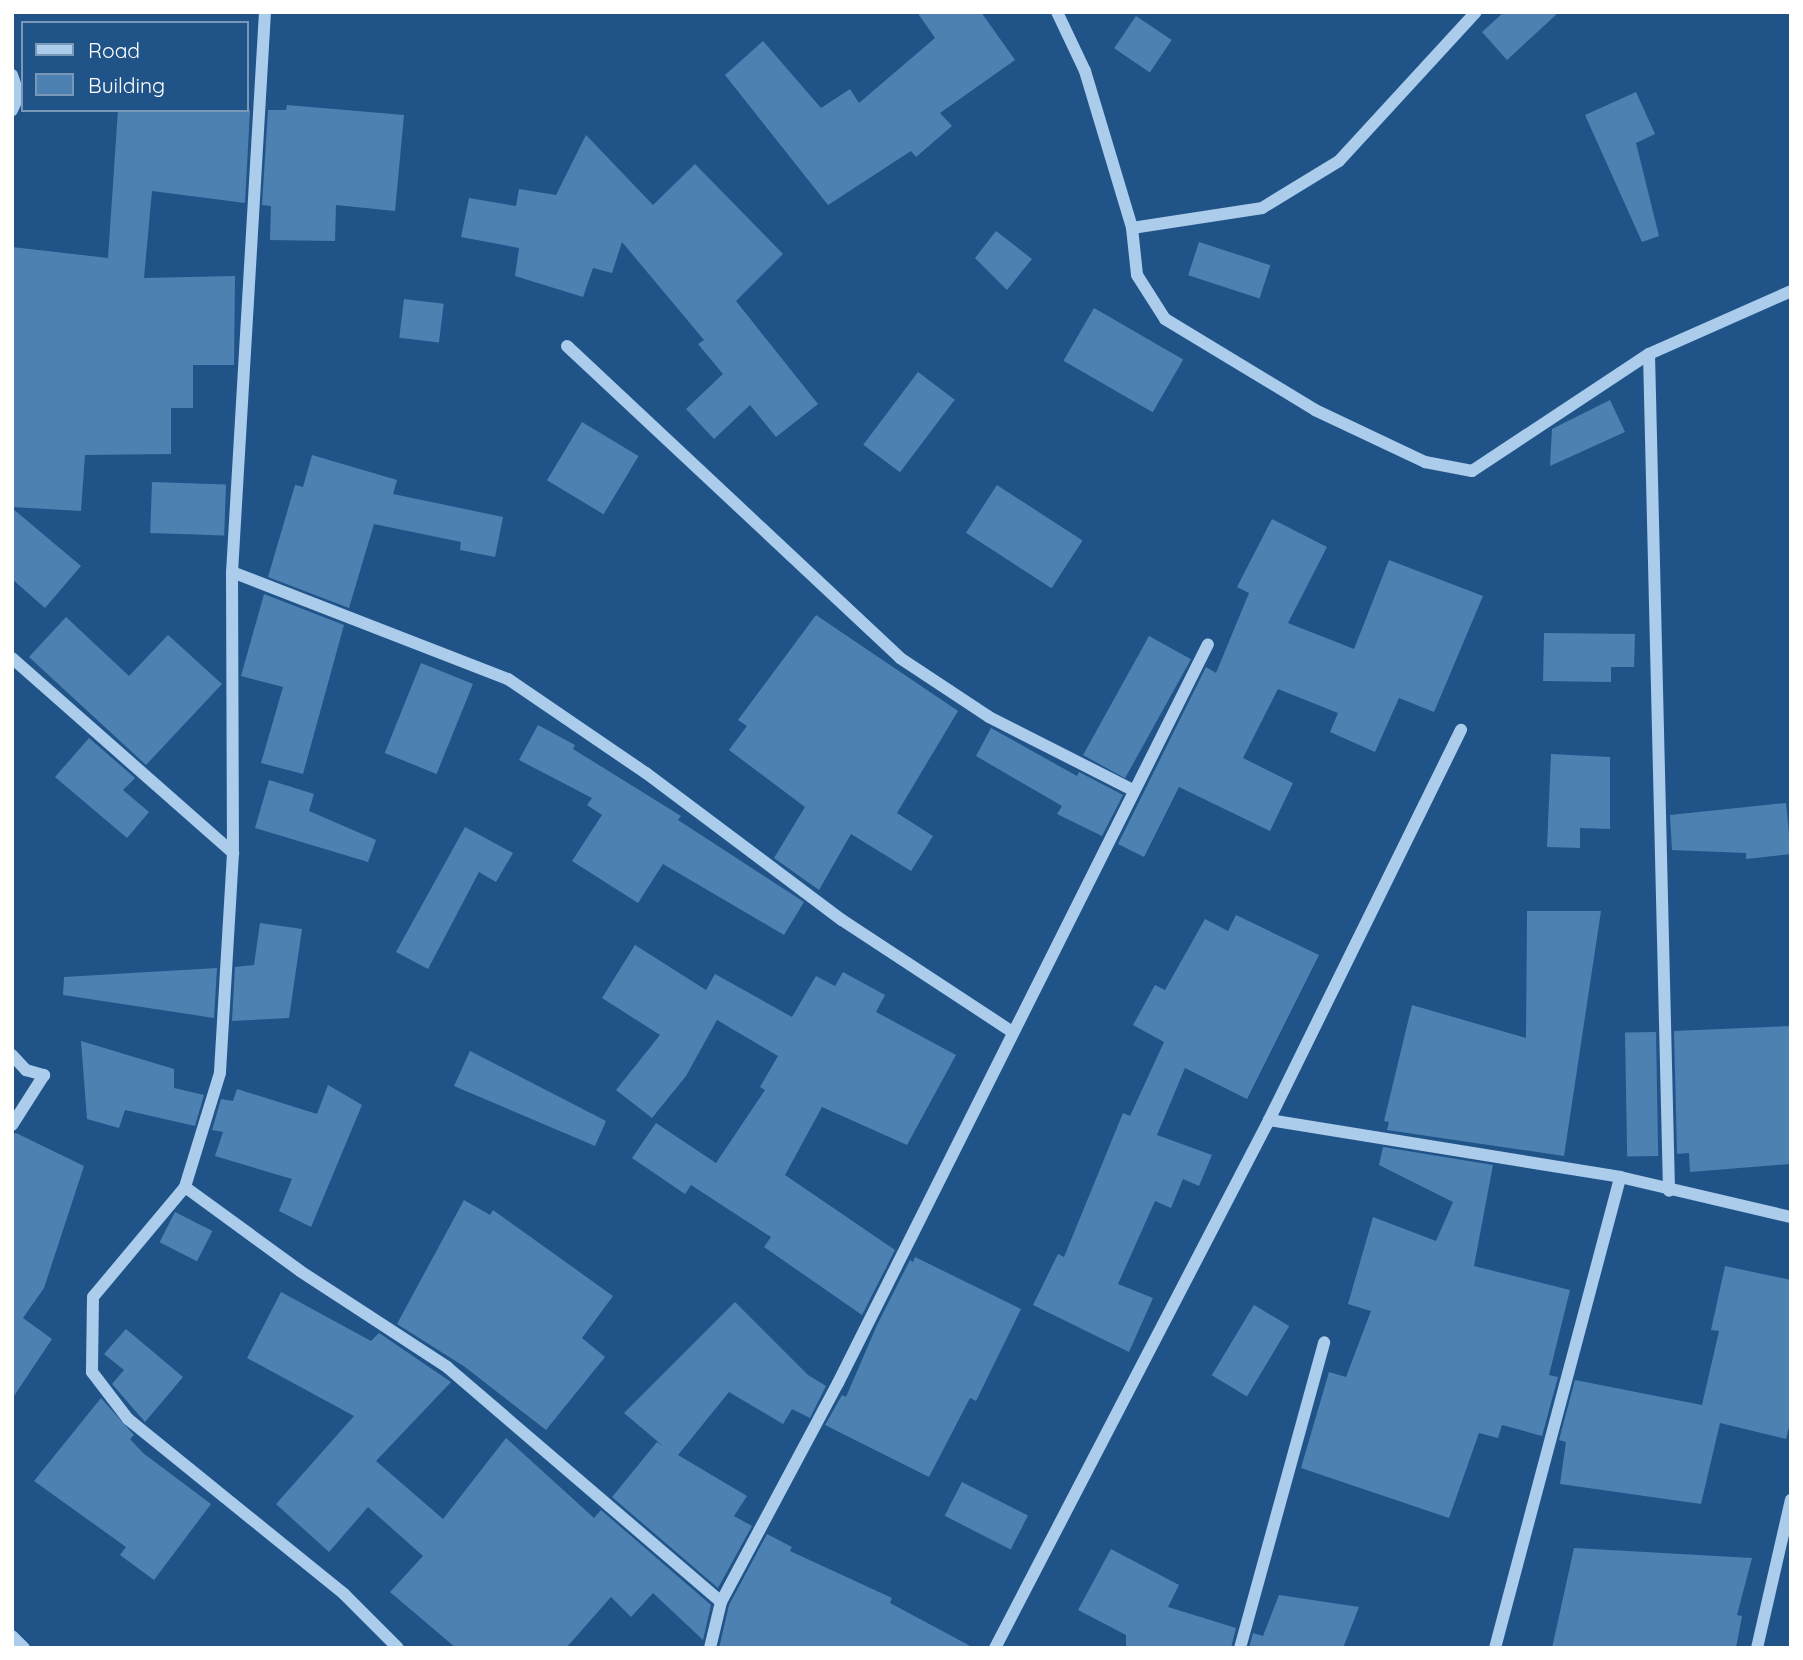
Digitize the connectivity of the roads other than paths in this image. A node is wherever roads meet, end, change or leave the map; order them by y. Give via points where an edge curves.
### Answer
1 (265, 12) edge
2 (1057, 12) edge
3 (1476, 12) edge
4 (12, 75) edge
5 (12, 110) edge
6 (1132, 228) junction
7 (1791, 291) edge
8 (567, 346) dead end
9 (1649, 354) junction
10 (232, 572) junction
11 (1208, 644) dead end
12 (12, 658) edge
13 (1461, 730) dead end
14 (1133, 790) junction
15 (233, 853) junction
16 (1011, 1031) junction
17 (12, 1055) edge
18 (1269, 1120) junction
19 (12, 1125) edge
20 (1620, 1177) junction
21 (185, 1187) junction
22 (1669, 1191) junction
23 (1791, 1217) edge
24 (1324, 1342) dead end
25 (1791, 1500) edge
26 (721, 1602) junction
27 (12, 1636) edge
28 (24, 1648) edge
29 (398, 1648) edge
30 (710, 1648) edge
31 (995, 1648) edge
32 (1240, 1648) edge
33 (1495, 1648) edge
34 (1757, 1648) edge

1 - 10 street
2 - 6 street via 1085,71
3 - 6 street via 1339,161 1262,208
4 - 5 street via 19,95
6 - 9 street via 1137,275 1165,319 1315,410 1425,463 1472,471
7 - 9 street
8 - 14 street via 900,658 989,717
9 - 22 street
10 - 15 street
10 - 16 street via 508,679 646,773 842,920
11 - 14 street
12 - 15 street
13 - 18 street
14 - 16 street
15 - 21 street via 219,1073
16 - 26 street via 838,1383
17 - 19 street via 26,1070 44,1075
18 - 20 street
18 - 31 street
20 - 22 street
20 - 33 street
21 - 26 street via 300,1271 447,1367
21 - 29 street via 93,1297 92,1371 128,1419 344,1594
22 - 23 street
24 - 32 street
25 - 34 street
26 - 30 street
27 - 28 street

